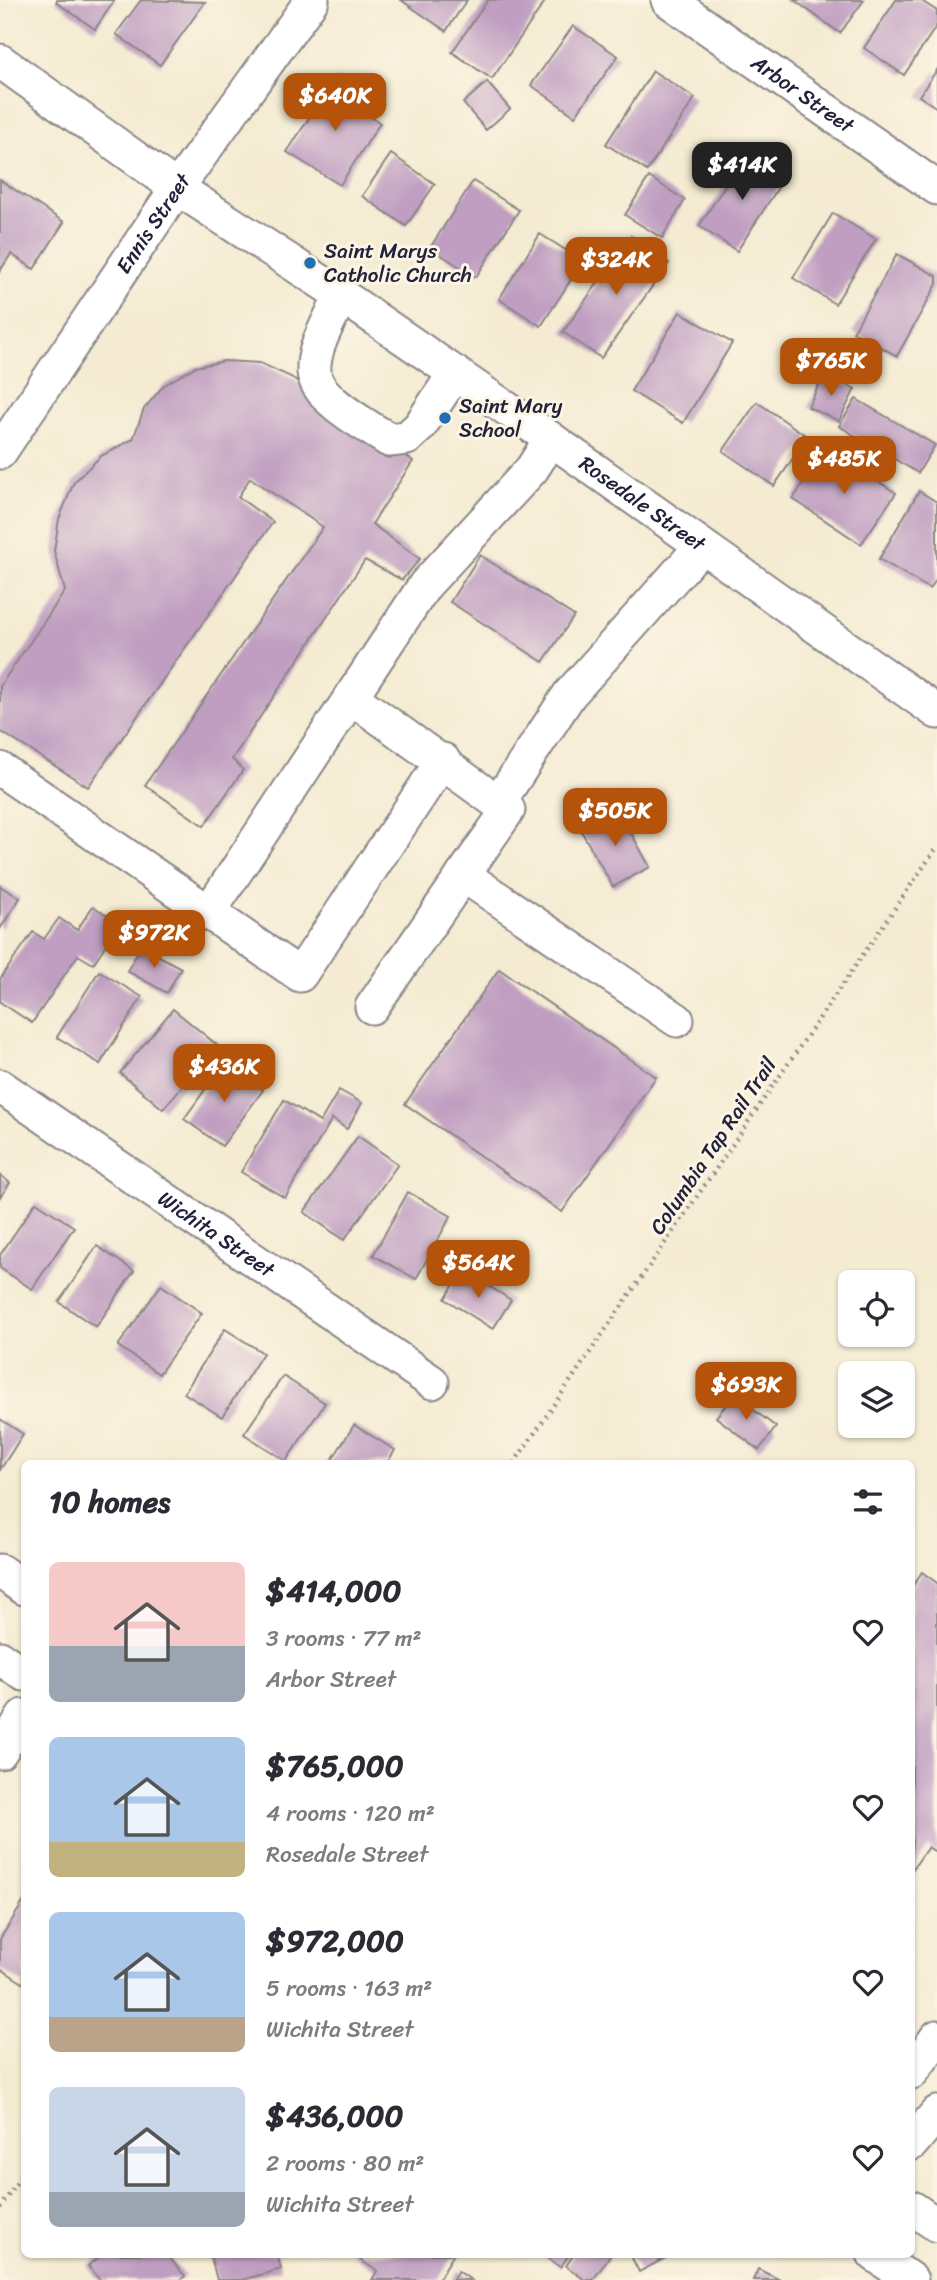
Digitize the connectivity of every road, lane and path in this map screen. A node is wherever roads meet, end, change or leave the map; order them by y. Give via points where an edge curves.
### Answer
1 (312, 0) edge
2 (668, 0) edge
3 (0, 61) edge
4 (177, 188) junction
5 (937, 188) edge
6 (341, 295) junction
7 (455, 373) junction
8 (551, 439) junction
9 (0, 452) edge
10 (702, 546) junction
11 (351, 697) junction
12 (937, 712) edge
13 (443, 761) junction
14 (0, 769) edge
15 (499, 802) junction
16 (937, 847) edge
17 (464, 875) junction
18 (209, 912) junction
19 (372, 1007) dead end
20 (677, 1020) dead end
21 (0, 1086) edge
22 (432, 1382) dead end
23 (516, 1460) edge
24 (0, 1572) edge
25 (21, 1586) edge
26 (0, 1658) edge
27 (21, 1672) edge
28 (21, 1720) edge
29 (0, 1752) edge
30 (21, 2176) edge
31 (0, 2208) edge
32 (915, 2210) edge
33 (937, 2225) edge
34 (880, 2258) edge
35 (911, 2280) edge

1 - 4 street, Ennis Street
2 - 5 street, Arbor Street
3 - 4 street, Rosedale Street
4 - 6 street, Rosedale Street
4 - 9 street, Ennis Street
6 - 7 street, Rosedale Street
6 - 7 street via 319,345 314,373 324,396 389,440 407,438
7 - 8 street, Rosedale Street
8 - 10 street, Rosedale Street
8 - 11 street via 532,469 425,585
10 - 12 street, Rosedale Street
10 - 15 street via 569,695
11 - 13 street
11 - 18 street
13 - 15 street
13 - 18 street via 300,975
14 - 18 street
15 - 17 street via 508,810
16 - 23 path, Columbia Tap Rail Trail
17 - 19 street
17 - 20 street
21 - 22 street, Wichita Street
24 - 25 street
26 - 27 street
28 - 29 street
30 - 31 path
32 - 33 street
34 - 35 street

